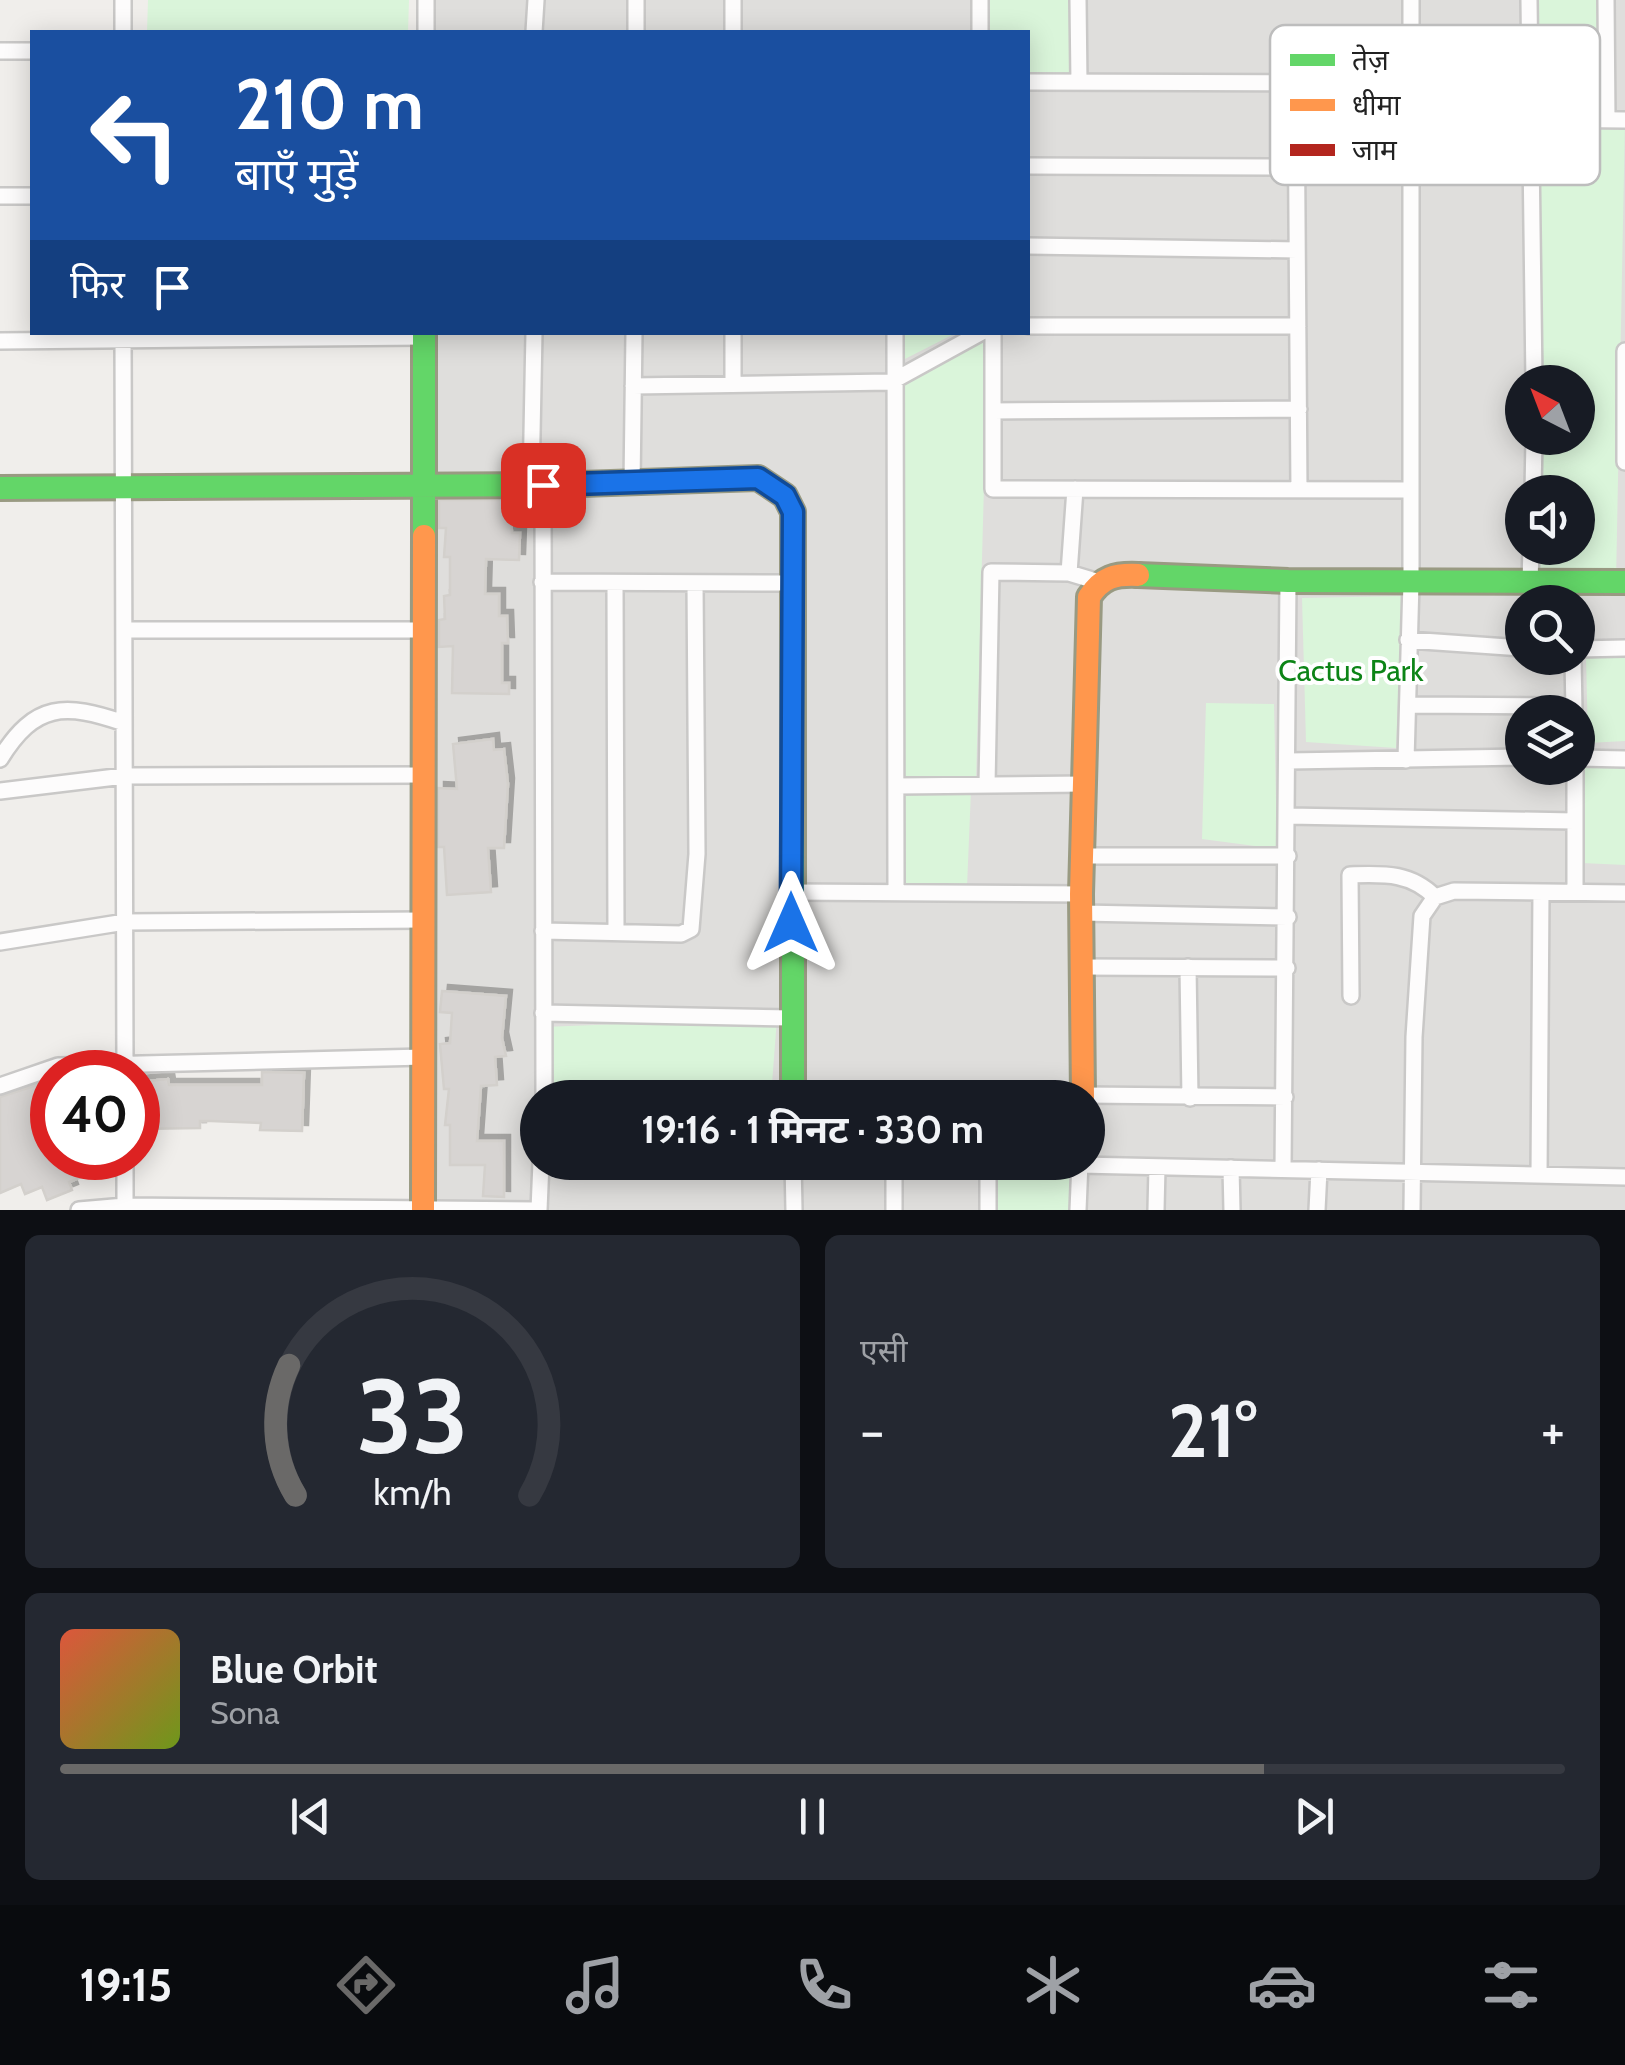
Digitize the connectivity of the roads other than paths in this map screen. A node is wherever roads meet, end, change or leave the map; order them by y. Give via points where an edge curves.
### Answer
1 (123, 0) edge
2 (426, 0) edge
3 (536, 0) edge
4 (636, 0) edge
5 (734, 0) edge
6 (980, 0) edge
7 (1078, 0) edge
8 (1412, 0) edge
9 (1529, 0) edge
10 (1606, 0) edge
11 (1412, 25) edge
12 (1529, 25) edge
13 (123, 30) edge
14 (426, 30) edge
15 (534, 30) edge
16 (636, 30) edge
17 (732, 30) edge
18 (980, 30) edge
19 (0, 51) edge
20 (30, 52) edge
21 (1625, 57) edge
22 (1606, 58) junction
23 (1030, 82) edge
24 (1078, 82) junction
25 (1270, 83) edge
26 (1600, 120) edge
27 (1607, 120) junction
28 (1625, 120) edge
29 (1030, 166) edge
30 (1270, 167) edge
31 (1296, 185) edge
32 (1411, 185) edge
33 (1532, 185) edge
34 (0, 196) edge
35 (30, 196) edge
36 (1030, 246) edge
37 (1297, 250) junction
38 (1030, 326) edge
39 (1298, 326) junction
40 (274, 335) edge
41 (424, 335) edge
42 (534, 335) edge
43 (634, 335) edge
44 (733, 335) edge
45 (894, 335) edge
46 (977, 335) edge
47 (993, 335) edge
48 (124, 336) edge
49 (0, 341) edge
50 (1625, 351) edge
51 (1534, 365) edge
52 (898, 380) junction
53 (733, 383) junction
54 (633, 386) junction
55 (1298, 409) junction
56 (993, 411) junction
57 (1625, 462) edge
58 (632, 484) junction
59 (425, 485) junction
60 (537, 485) junction
61 (124, 486) junction
62 (0, 488) edge
63 (1075, 489) junction
64 (1299, 490) junction
65 (1411, 490) junction
66 (1530, 565) edge
67 (1069, 573) junction
68 (542, 582) junction
69 (1099, 582) junction
70 (1288, 582) junction
71 (1411, 582) junction
72 (1530, 582) junction
73 (1625, 582) edge
74 (615, 583) junction
75 (694, 583) junction
76 (793, 583) junction
77 (124, 630) junction
78 (425, 630) junction
79 (1408, 640) junction
80 (1505, 647) edge
81 (1625, 648) edge
82 (1595, 649) edge
83 (1410, 705) junction
84 (1505, 707) edge
85 (124, 723) junction
86 (1505, 758) edge
87 (1595, 758) edge
88 (1625, 758) edge
89 (0, 760) edge
90 (1406, 760) junction
91 (1289, 762) junction
92 (424, 775) junction
93 (124, 776) junction
94 (1084, 784) junction
95 (1575, 785) edge
96 (897, 786) junction
97 (987, 786) junction
98 (0, 791) edge
99 (1288, 816) junction
100 (1574, 820) junction
101 (1082, 856) junction
102 (1288, 856) junction
103 (791, 892) junction
104 (896, 892) junction
105 (1541, 892) junction
106 (1575, 892) junction
107 (1625, 893) edge
108 (1434, 896) junction
109 (1082, 903) junction
110 (1288, 917) junction
111 (424, 920) junction
112 (125, 922) junction
113 (542, 932) junction
114 (616, 933) junction
115 (0, 942) edge
116 (1082, 967) junction
117 (1188, 967) junction
118 (1287, 968) junction
119 (1352, 996) dead end
120 (543, 1013) junction
121 (792, 1018) junction
122 (125, 1050) edge
123 (424, 1057) junction
124 (160, 1067) edge
125 (30, 1076) edge
126 (544, 1080) edge
127 (793, 1080) edge
128 (1083, 1080) edge
129 (0, 1086) edge
130 (1105, 1096) edge
131 (1190, 1098) junction
132 (1285, 1098) junction
133 (1105, 1165) edge
134 (1157, 1167) junction
135 (1231, 1168) junction
136 (1283, 1169) junction
137 (1319, 1170) junction
138 (1412, 1172) junction
139 (1538, 1175) junction
140 (1625, 1177) edge
141 (125, 1180) edge
142 (539, 1180) edge
143 (793, 1180) edge
144 (894, 1180) edge
145 (988, 1180) edge
146 (1079, 1180) edge
147 (125, 1206) junction
148 (253, 1208) edge
149 (103, 1209) edge
150 (423, 1209) edge
151 (792, 1209) edge
152 (79, 1210) edge
153 (536, 1210) edge
154 (894, 1210) edge
155 (988, 1210) edge
156 (1078, 1210) edge
157 (1156, 1210) edge
158 (1232, 1210) edge
159 (1317, 1210) edge
160 (1412, 1210) edge

1 - 13 street
2 - 14 street
3 - 15 street
4 - 16 street
5 - 17 street
6 - 18 street
7 - 24 street
8 - 11 street
9 - 12 street
10 - 22 street
19 - 20 street
21 - 22 street
22 - 27 street
23 - 24 street
24 - 25 street
26 - 27 street
27 - 28 street
29 - 30 street
31 - 37 street
32 - 65 street
33 - 51 street
34 - 35 street
36 - 37 street
37 - 39 street
38 - 39 street
39 - 55 street
40 - 48 street
41 - 59 street
42 - 60 street
43 - 54 street
44 - 53 street
45 - 52 street
46 - 52 street
47 - 56 street
48 - 49 street
48 - 61 street
50 - 57 street
52 - 53 street
52 - 96 street
53 - 54 street
54 - 58 street
55 - 56 street
55 - 64 street
56 - 63 street via 993,489
58 - 60 street
58 - 76 street via 758,478 772,484 793,512
59 - 60 street
59 - 61 street
59 - 78 street
60 - 68 street
61 - 62 street
61 - 77 street
63 - 64 street
63 - 67 street
64 - 65 street
65 - 71 street
66 - 72 street
67 - 69 street
67 - 97 street via 991,572
68 - 74 street
68 - 113 street
69 - 70 street via 1118,574
69 - 94 street via 1089,597
70 - 71 street
70 - 91 street
71 - 72 street
71 - 79 street
72 - 73 street
74 - 75 street
74 - 114 street
75 - 76 street
75 - 114 street via 695,918 680,934
76 - 103 street
77 - 78 street
77 - 85 street
78 - 92 street
79 - 80 street
79 - 83 street
81 - 82 street
83 - 84 street
83 - 90 street
85 - 89 street via 57,709 35,716
85 - 93 street
86 - 90 street
87 - 88 street
90 - 91 street
91 - 99 street
92 - 93 street
92 - 111 street
93 - 98 street
93 - 112 street
94 - 97 street
94 - 101 street
95 - 100 street
96 - 97 street
96 - 104 street
99 - 100 street
99 - 102 street
100 - 106 street
101 - 102 street
101 - 109 street
102 - 110 street
103 - 104 street
103 - 121 street
104 - 109 street
105 - 106 street
105 - 108 street
105 - 139 street
106 - 107 street
108 - 119 street via 1403,876 1350,874
108 - 138 street via 1422,916
109 - 110 street
109 - 116 street
110 - 118 street
111 - 112 street
111 - 123 street
112 - 115 street
112 - 122 street
113 - 114 street
113 - 120 street
116 - 117 street
116 - 128 street
117 - 118 street
117 - 131 street
118 - 132 street
120 - 121 street
120 - 126 street
121 - 127 street
123 - 124 street
123 - 150 street
125 - 129 street
130 - 131 street
131 - 132 street
132 - 136 street
133 - 134 street
134 - 135 street
134 - 157 street
135 - 136 street
135 - 158 street
136 - 137 street
137 - 138 street
137 - 159 street
138 - 139 street
138 - 160 street
139 - 140 street
141 - 147 street
142 - 153 street
143 - 151 street
144 - 154 street
145 - 155 street
146 - 156 street
147 - 148 street
147 - 149 street
148 - 150 street
149 - 152 street
150 - 153 street

